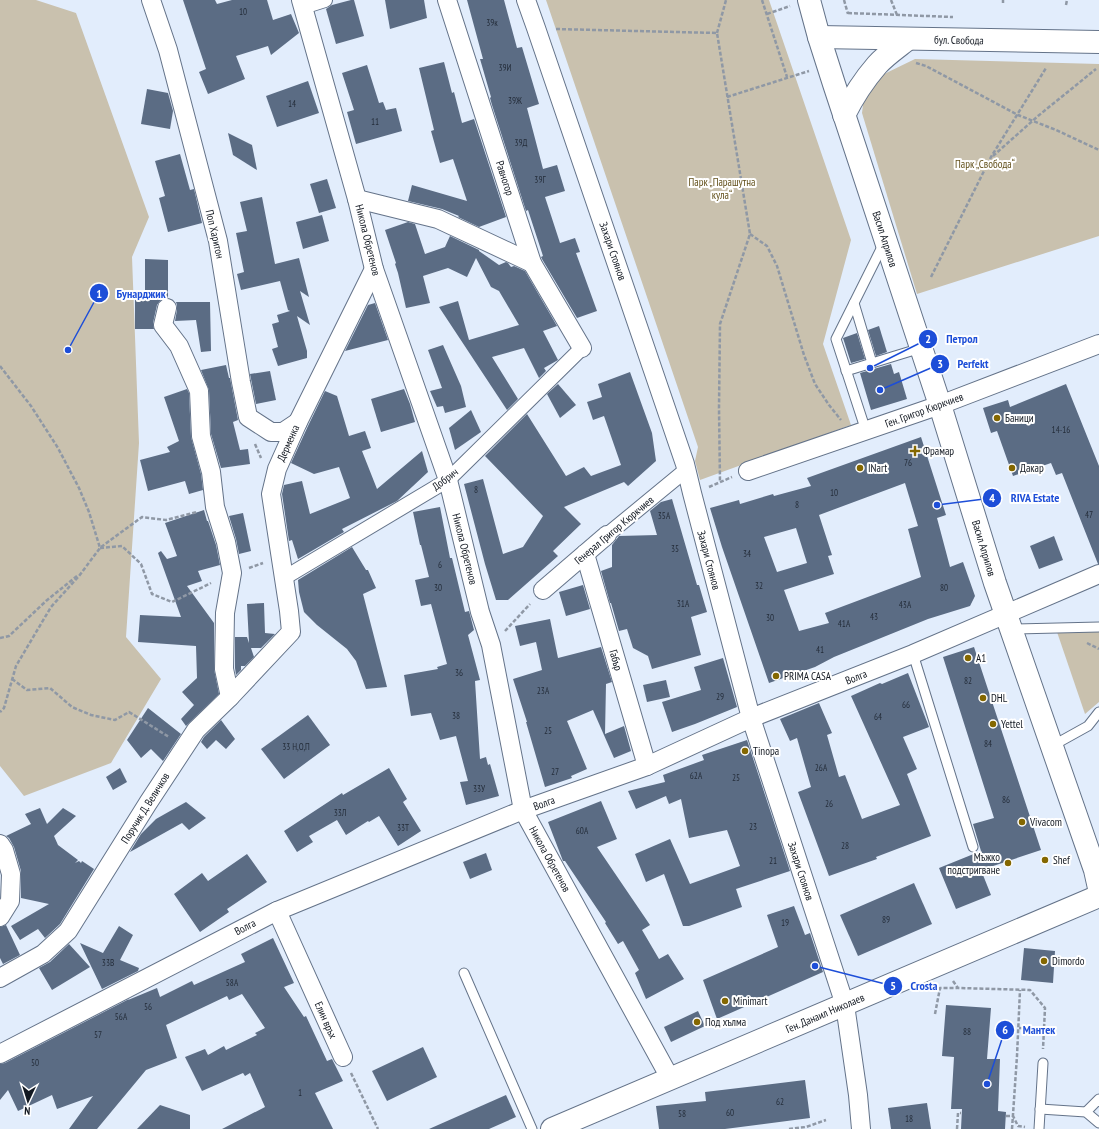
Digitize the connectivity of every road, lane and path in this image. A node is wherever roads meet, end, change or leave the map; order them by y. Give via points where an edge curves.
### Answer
1 (151, 0) edge
2 (325, 0) edge
3 (447, 0) edge
4 (526, 0) edge
5 (726, 0) edge
6 (762, 0) edge
7 (844, 0) edge
8 (891, 0) edge
9 (1066, 0) edge
10 (802, 2) edge
11 (302, 4) edge
12 (1066, 5) dead end
13 (767, 14) junction
14 (536, 28) junction
15 (717, 33) junction
16 (819, 37) junction
17 (908, 39) junction
18 (1099, 42) edge
19 (916, 63) dead end
20 (1046, 68) dead end
21 (1096, 69) dead end
22 (727, 97) junction
23 (844, 115) junction
24 (1018, 115) junction
25 (1033, 121) junction
26 (1099, 150) edge
27 (991, 157) junction
28 (357, 199) junction
29 (750, 234) junction
30 (885, 240) junction
31 (532, 263) junction
32 (374, 269) junction
33 (931, 277) dead end
34 (854, 303) junction
35 (167, 308) dead end
36 (1099, 344) edge
37 (582, 348) joint
38 (921, 348) junction
39 (872, 363) junction
40 (0, 366) edge
41 (846, 371) junction
42 (940, 405) junction
43 (842, 421) dead end
44 (298, 422) junction
45 (866, 431) junction
46 (686, 470) junction
47 (748, 472) joint
48 (448, 480) junction
49 (720, 482) junction
50 (692, 493) junction
51 (215, 507) junction
52 (606, 535) joint
53 (100, 548) junction
54 (585, 554) junction
55 (281, 557) junction
56 (81, 573) junction
57 (232, 573) junction
58 (1099, 574) edge
59 (284, 578) junction
60 (543, 590) joint
61 (1009, 621) junction
62 (1099, 627) edge
63 (291, 632) joint
64 (0, 638) edge
65 (491, 645) junction
66 (913, 654) junction
67 (12, 679) junction
68 (230, 698) junction
69 (0, 712) edge
70 (1099, 712) edge
71 (751, 718) junction
72 (184, 746) junction
73 (1052, 746) junction
74 (646, 766) junction
75 (523, 810) junction
76 (0, 844) edge
77 (973, 847) dead end
78 (1099, 888) edge
79 (1099, 896) edge
80 (276, 911) junction
81 (0, 917) edge
82 (941, 964) junction
83 (464, 973) dead end
84 (0, 978) edge
85 (958, 988) junction
86 (1020, 990) junction
87 (845, 1005) junction
88 (935, 1014) dead end
89 (1019, 1028) junction
90 (1044, 1030) junction
91 (0, 1054) edge
92 (343, 1057) joint
93 (1043, 1064) joint
94 (670, 1078) junction
95 (1099, 1099) edge
96 (1040, 1109) junction
97 (1086, 1112) junction
98 (961, 1113) dead end
99 (1006, 1116) dead end
100 (1013, 1116) junction
101 (826, 1120) dead end
102 (1099, 1123) edge
103 (1018, 1126) dead end
104 (378, 1129) edge
105 (532, 1129) edge
106 (552, 1129) edge
107 (789, 1129) edge
108 (861, 1129) edge
109 (958, 1129) edge
110 (1012, 1129) edge
111 (1039, 1129) edge

1 - 44 street, Поп Харитон via 168,50 218,240 248,417 271,432 283,432
2 - 11 street
3 - 31 street, Равногор
4 - 14 street, Захари Стоянов
5 - 15 path
6 - 13 path
7 - 8 path via 848,13 897,15
9 - 12 path
10 - 13 path
10 - 16 main road, Васил Априлов
11 - 28 street, Никола Обретенов
13 - 22 path via 787,77
14 - 15 path
14 - 46 street, Захари Стоянов
15 - 22 path
16 - 17 main road, бул. Свобода
16 - 23 main road, Васил Априлов
17 - 18 main road, бул. Свобода
17 - 23 main road via 877,65 852,98
19 - 24 path
20 - 24 path
21 - 25 path
22 - 29 path
23 - 30 main road, Васил Априлов
24 - 25 path
24 - 27 path
25 - 26 path
25 - 27 path
27 - 33 path
28 - 31 street via 438,219
28 - 32 street, Никола Обретенов
29 - 43 path via 767,246 778,266 815,384
29 - 49 path via 720,324
30 - 34 lane
30 - 38 main road, Васил Априлов
31 - 37 street, Равногор
32 - 44 street, Дерменка
32 - 48 street, Никола Обретенов
34 - 39 lane
34 - 41 lane via 836,339
35 - 51 street via 163,325 179,346 199,391 201,436 211,472
36 - 42 street, Ген. Григор Кюркчиев
37 - 48 street, Добрич
38 - 39 lane
38 - 42 main road, Васил Априлов
39 - 41 lane
40 - 53 path via 31,406 58,448 79,488
41 - 45 lane
42 - 45 street, Ген. Григор Кюркчиев
42 - 61 main road, Васил Априлов via 992,576
44 - 55 street, Дерменка via 277,469 271,494
45 - 47 street, Ген. Григор Кюркчиев
46 - 50 street, Захари Стоянов
46 - 52 street, Генерал Григор Кюркчиев
47 - 49 path
48 - 59 street, Добрич
48 - 65 street, Никола Обретенов via 480,612
49 - 50 path
50 - 71 street, Захари Стоянов
51 - 53 path via 166,520 142,517
51 - 57 street
52 - 54 street, Генерал Григор Кюркчиев
53 - 56 path
53 - 57 path via 122,546 141,564 152,594 172,602
54 - 60 street, Генерал Григор Кюркчиев
54 - 74 street, Габър
55 - 57 path
55 - 59 street, Дерменка
56 - 64 path via 9,636
56 - 67 path via 51,607 16,666
57 - 68 street via 225,613 224,669
58 - 61 street, Волга
59 - 63 street, Дерменка
60 - 65 path
61 - 62 lane
61 - 66 street, Волга
61 - 73 main road, Васил Априлов
63 - 68 street, Поручик Д. Величков
65 - 75 street, Никола Обретенов
66 - 71 street, Волга
66 - 77 lane
67 - 69 path via 4,708
67 - 72 path via 27,690 50,688 72,707 91,715 115,720 129,712
68 - 72 street, Поручик Д. Величков via 196,730
70 - 73 lane via 1088,726
71 - 74 street, Волга
71 - 87 street, Захари Стоянов
72 - 84 street, Поручик Д. Величков via 68,931 43,954
73 - 78 main road, Васил Априлов
74 - 75 street, Волга
75 - 80 street, Волга
75 - 94 street, Никола Обретенов
76 - 81 street via 11,874 10,902
79 - 82 main road, Ген. Данаил Николаев
80 - 91 street, Волга
80 - 92 street, Елин връх
82 - 85 path
82 - 87 main road, Ген. Данаил Николаев
83 - 105 lane
85 - 86 path
85 - 88 path via 940,988
86 - 89 path
86 - 90 path via 1030,990 1045,1008
87 - 94 main road, Ген. Данаил Николаев
87 - 108 street, Захари Стоянов
89 - 90 path
89 - 100 path
90 - 93 path
92 - 104 path
93 - 96 lane
94 - 106 main road, Ген. Данаил Николаев
95 - 97 lane
96 - 97 lane
96 - 111 lane
97 - 102 lane
98 - 109 path via 958,1113
99 - 100 path
100 - 103 path
100 - 110 path
101 - 107 path via 806,1127

